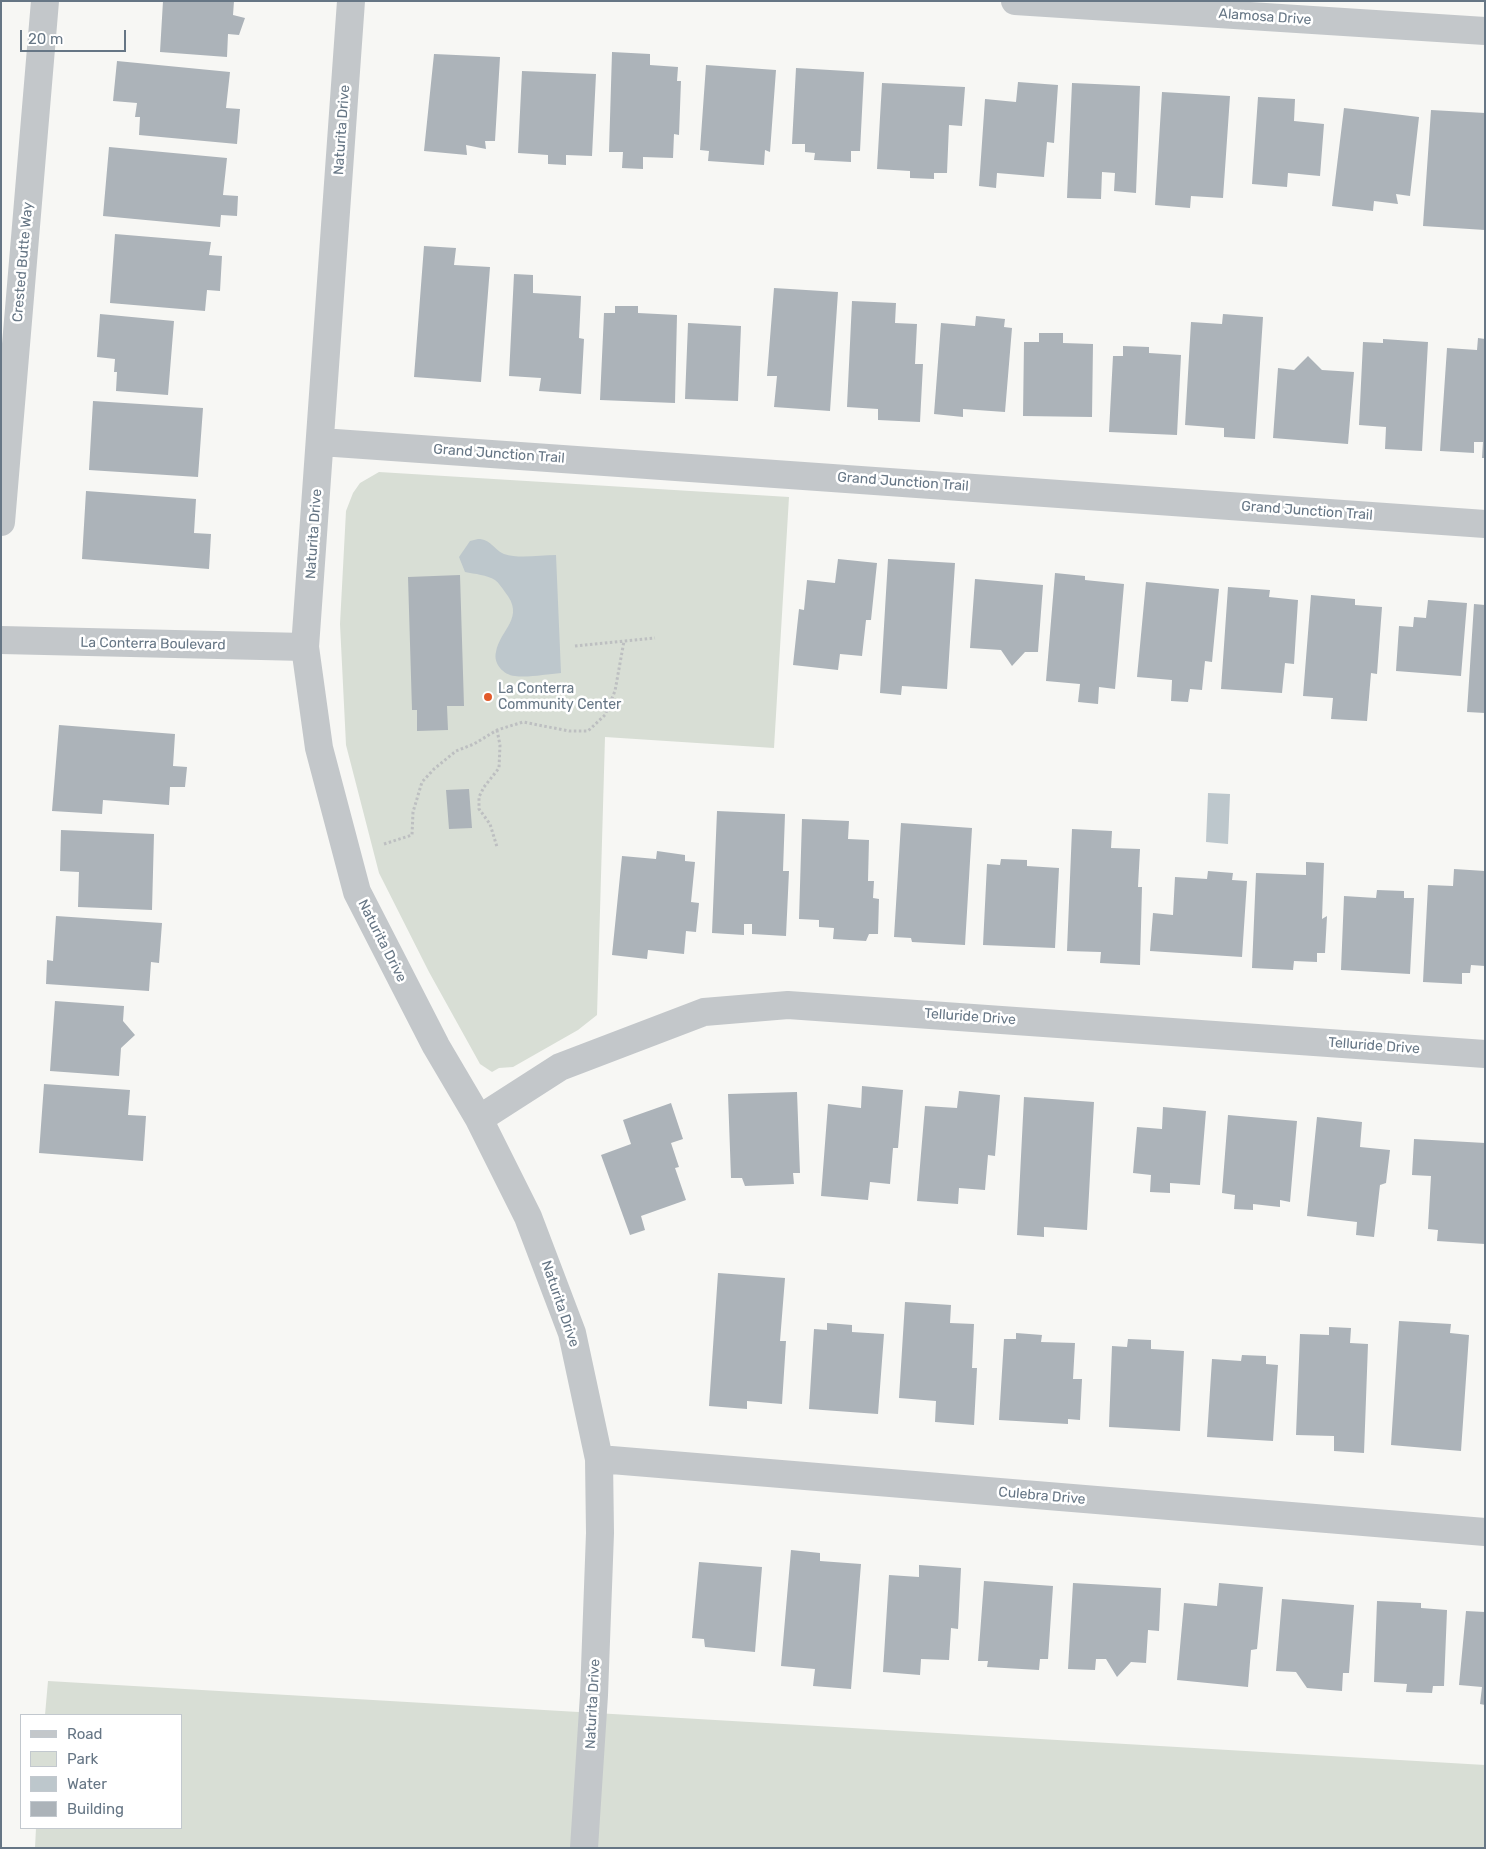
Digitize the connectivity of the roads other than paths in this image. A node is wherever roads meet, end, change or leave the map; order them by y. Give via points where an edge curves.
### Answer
1 (45, 1) edge
2 (351, 1) edge
3 (1015, 1) edge
4 (1485, 31) edge
5 (321, 442) junction
6 (1, 522) edge
7 (1485, 524) edge
8 (1, 640) edge
9 (305, 648) junction
10 (1485, 1054) edge
11 (479, 1119) junction
12 (599, 1459) junction
13 (1485, 1532) edge
14 (584, 1848) edge

1 - 6 street, Crested Butte Way
2 - 5 street, Naturita Drive
3 - 4 street, Alamosa Drive
5 - 7 street, Grand Junction Trail
5 - 9 street, Naturita Drive
8 - 9 street, La Conterra Boulevard
9 - 11 street, Naturita Drive via 319,748 357,892 436,1046
10 - 11 street, Telluride Drive via 788,1005 704,1012 560,1066
11 - 12 street, Naturita Drive via 528,1217 572,1333
12 - 13 street, Culebra Drive
12 - 14 street, Naturita Drive via 595,1686

